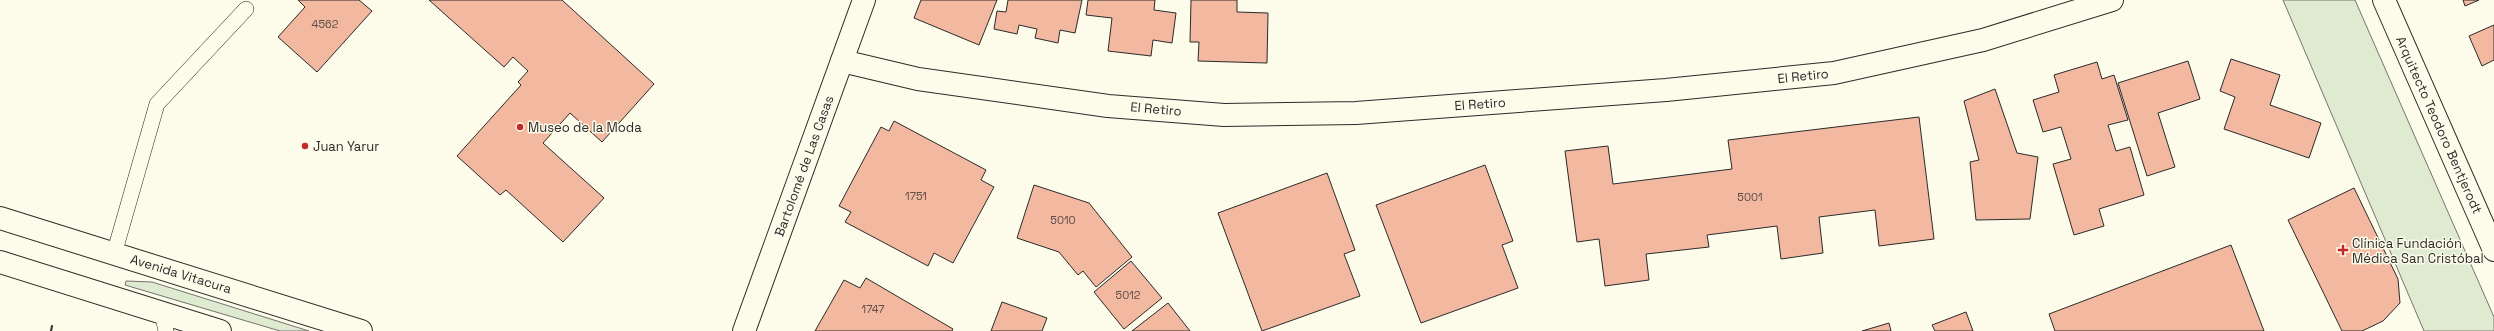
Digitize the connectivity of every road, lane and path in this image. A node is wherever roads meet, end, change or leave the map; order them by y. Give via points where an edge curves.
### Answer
1 (2112, 0) edge
2 (2384, 0) edge
3 (858, 3) edge
4 (246, 9) dead end
5 (842, 61) junction
6 (0, 218) edge
7 (2494, 250) edge
8 (114, 254) junction
9 (0, 262) edge
10 (164, 322) edge
11 (216, 330) edge
12 (361, 331) edge
13 (744, 331) edge

1 - 5 street, El Retiro via 1983,40 1834,72 1666,90 1356,113 1224,115 1108,106 918,79
2 - 7 street, Arquitecto Teodoro Bentjerodt
3 - 5 street, Bartolomé de Las Casas
4 - 8 lane via 157,104
5 - 13 street, Bartolomé de Las Casas
6 - 8 street, Avenida Vitacura
8 - 12 street, Avenida Vitacura
9 - 10 street
10 - 11 street

